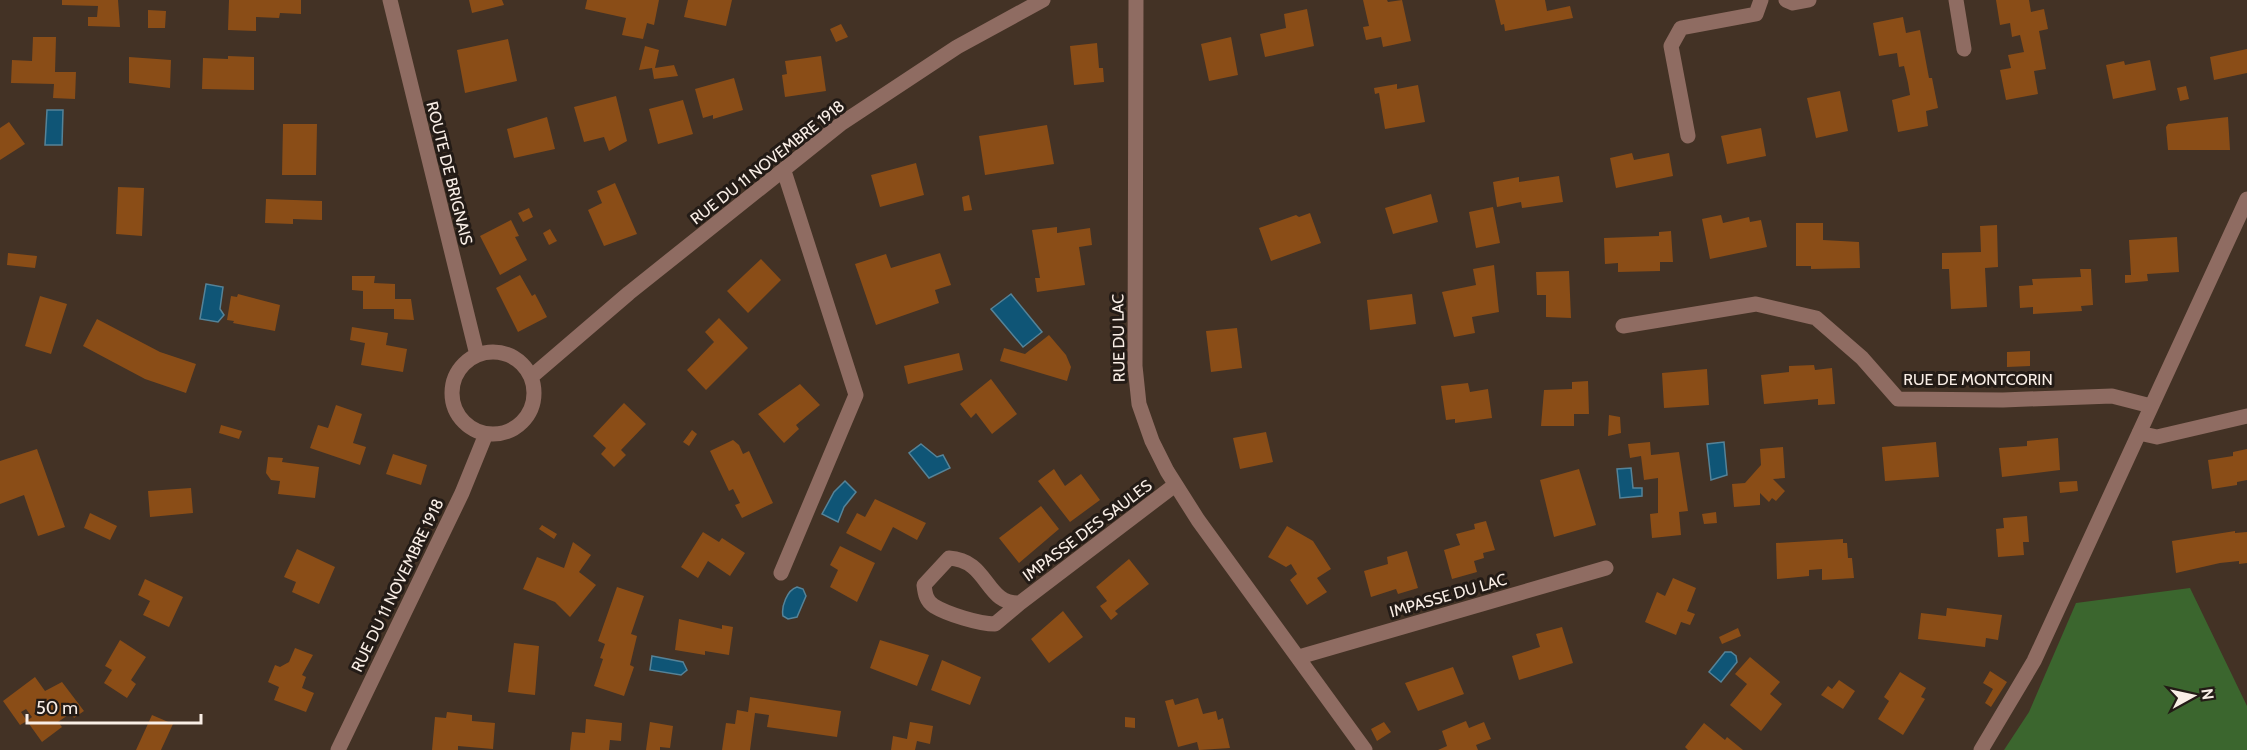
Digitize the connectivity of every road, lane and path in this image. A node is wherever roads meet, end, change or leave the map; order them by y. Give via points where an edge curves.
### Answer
1 (390, 0) edge
2 (1043, 0) edge
3 (1136, 0) edge
4 (1761, 0) edge
5 (1786, 0) edge
6 (1809, 0) edge
7 (1956, 0) edge
8 (1964, 49) dead end
9 (1688, 136) dead end
10 (784, 171) junction
11 (2247, 199) edge
12 (1623, 326) dead end
13 (477, 355) junction
14 (531, 377) junction
15 (2151, 406) junction
16 (2247, 417) edge
17 (2139, 433) junction
18 (486, 434) junction
19 (1175, 485) junction
20 (1606, 568) dead end
21 (781, 573) dead end
22 (1020, 603) junction
23 (1299, 657) junction
24 (338, 750) edge
25 (1365, 750) edge
26 (1981, 750) edge

1 - 13 street, ROUTE DE BRIGNAIS
2 - 10 street, RUE DU 11 NOVEMBRE 1918 via 957,47 842,123
3 - 19 street, RUE DU LAC via 1135,366 1140,404 1152,441
4 - 9 street via 1756,14 1681,28 1671,46
5 - 6 street
7 - 8 street
10 - 14 street, RUE DU 11 NOVEMBRE 1918 via 629,293
10 - 21 street via 856,395
11 - 15 street
12 - 15 street, RUE DE MONTCORIN via 1756,304 1816,318 1862,358 1898,399 2112,396
13 - 14 street via 489,352 514,358
13 - 18 street via 454,378 453,401 464,423
14 - 18 street via 534,402 525,419 511,431
15 - 17 street
16 - 17 street via 2157,437
17 - 26 street via 2034,661
18 - 24 street, RUE DU 11 NOVEMBRE 1918
19 - 22 street, IMPASSE DES SAULES
19 - 23 street, RUE DU LAC
20 - 23 street, IMPASSE DU LAC
22 - 22 street, IMPASSE DES SAULES via 1010,604 998,596 963,559 949,558 924,585 925,595 933,605 982,624 995,624
23 - 25 street, RUE DU LAC

